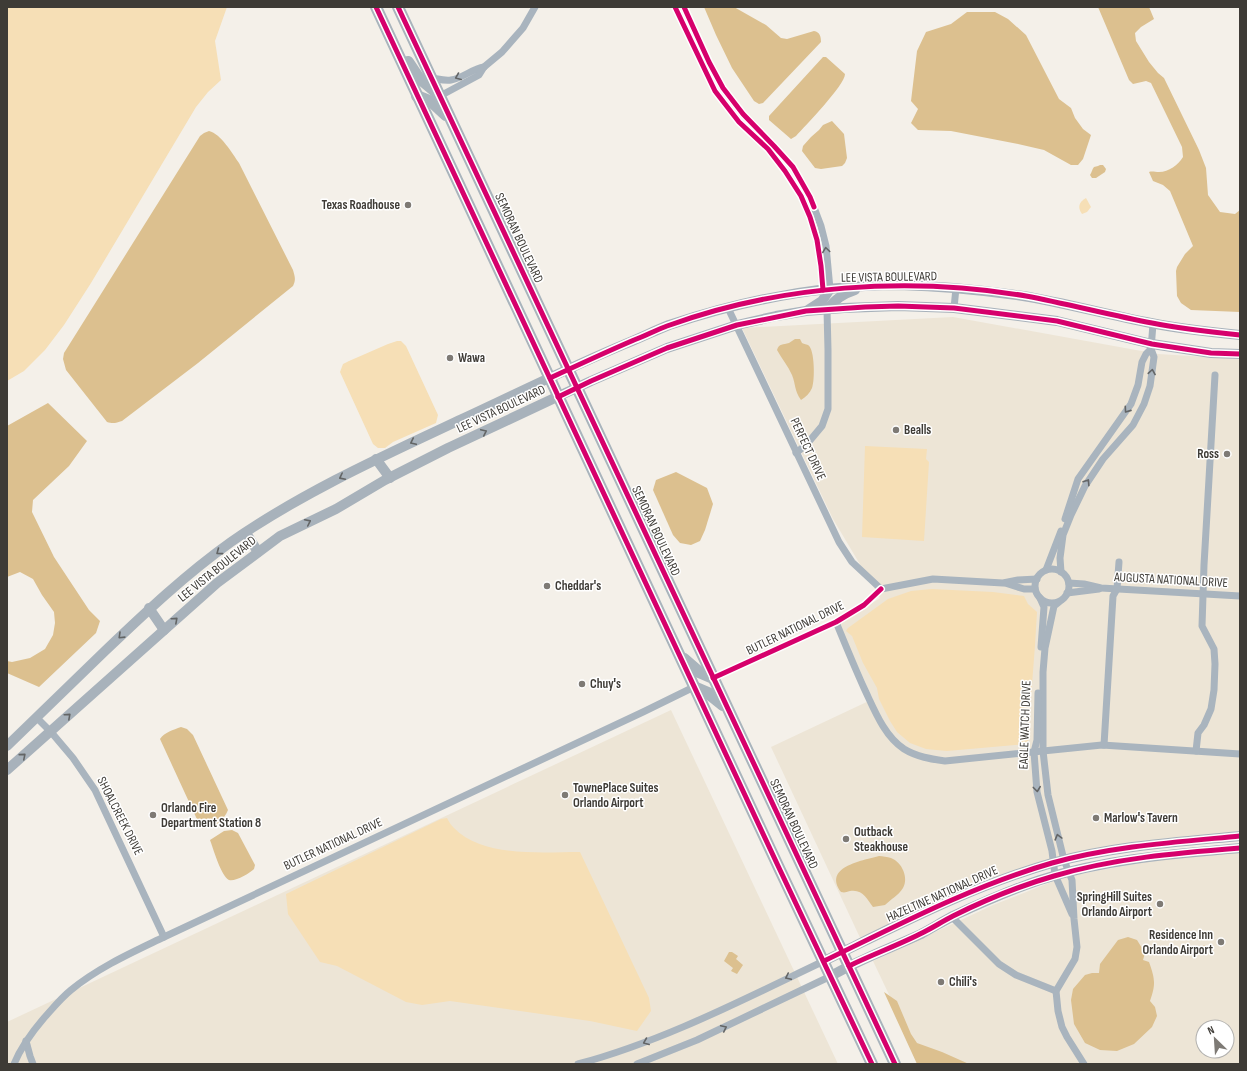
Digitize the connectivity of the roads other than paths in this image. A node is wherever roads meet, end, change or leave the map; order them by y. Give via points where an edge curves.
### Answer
1 (376, 7) edge
2 (398, 7) edge
3 (535, 7) edge
4 (675, 7) edge
5 (684, 7) edge
6 (389, 34) junction
7 (484, 67) junction
8 (432, 78) junction
9 (418, 96) junction
10 (440, 96) junction
11 (455, 127) junction
12 (863, 287) junction
13 (956, 288) junction
14 (827, 289) junction
15 (728, 308) junction
16 (954, 308) junction
17 (827, 310) junction
18 (806, 311) junction
19 (1153, 324) junction
20 (737, 325) junction
21 (1240, 335) edge
22 (1151, 347) junction
23 (1240, 354) edge
24 (568, 369) junction
25 (1215, 375) dead end
26 (550, 378) junction
27 (577, 387) junction
28 (558, 397) junction
29 (796, 453) junction
30 (376, 459) junction
31 (390, 478) junction
32 (246, 532) junction
33 (258, 552) junction
34 (1119, 562) dead end
35 (1046, 570) junction
36 (1061, 572) junction
37 (1037, 579) junction
38 (1003, 583) junction
39 (1068, 583) junction
40 (1101, 588) junction
41 (881, 589) junction
42 (1035, 589) junction
43 (1118, 589) junction
44 (1068, 593) junction
45 (1203, 594) junction
46 (1240, 596) edge
47 (1040, 598) junction
48 (1059, 602) junction
49 (149, 608) junction
50 (836, 622) junction
51 (164, 630) junction
52 (680, 655) junction
53 (713, 678) junction
54 (694, 686) junction
55 (727, 709) junction
56 (37, 718) junction
57 (51, 732) junction
58 (1104, 745) junction
59 (7, 746) edge
60 (1043, 751) junction
61 (1196, 751) junction
62 (1034, 752) junction
63 (1240, 754) edge
64 (7, 770) edge
65 (1240, 836) edge
66 (1240, 848) edge
67 (1064, 860) junction
68 (1053, 863) junction
69 (1069, 872) junction
70 (1055, 875) junction
71 (952, 917) junction
72 (1074, 919) junction
73 (164, 937) junction
74 (842, 952) junction
75 (824, 961) junction
76 (849, 966) junction
77 (831, 976) junction
78 (1056, 991) junction
79 (26, 1041) junction
80 (14, 1064) edge
81 (34, 1064) edge
82 (578, 1064) edge
83 (637, 1064) edge
84 (872, 1064) edge
85 (895, 1064) edge
86 (1084, 1064) edge

1 - 6 main road
2 - 8 main road, SEMORAN BOULEVARD
3 - 7 street via 523,28 502,52
4 - 14 street via 715,92 739,122 768,150 801,196 817,240
14 -> 5 street via 826,246 810,197 793,167 722,88
6 - 9 main road
6 - 10 main road via 418,77
7 -> 8 street via 476,68 452,80
7 - 10 street via 480,74
8 - 10 main road, SEMORAN BOULEVARD
9 - 11 main road via 442,110
9 - 26 main road
10 - 11 main road, SEMORAN BOULEVARD
11 - 24 main road, SEMORAN BOULEVARD
12 - 13 street, LEE VISTA BOULEVARD via 898,285
12 - 14 street, LEE VISTA BOULEVARD
12 - 17 street via 842,295
13 - 16 street
13 - 19 street, LEE VISTA BOULEVARD via 1026,296
14 - 15 street, LEE VISTA BOULEVARD via 769,298
14 - 18 street via 822,301
15 - 20 street, PERFECT DRIVE
15 - 24 street, LEE VISTA BOULEVARD via 667,326
16 - 17 street, LEE VISTA BOULEVARD via 865,306
16 - 22 street, LEE VISTA BOULEVARD via 1057,321
17 - 18 street, LEE VISTA BOULEVARD
17 - 29 street via 828,409 822,426
18 - 20 street, LEE VISTA BOULEVARD
19 - 21 street, LEE VISTA BOULEVARD
19 - 22 street
20 - 27 street, LEE VISTA BOULEVARD via 666,348
20 - 29 street, PERFECT DRIVE
22 - 23 street, LEE VISTA BOULEVARD
22 -> 35 street via 1142,362 1131,404 1078,480
36 -> 22 street via 1063,535 1085,486 1103,459 1133,425 1144,404 1150,386 1154,357
24 - 26 street, LEE VISTA BOULEVARD
24 - 27 main road, SEMORAN BOULEVARD
25 - 45 street
26 - 28 main road
26 -> 30 street, LEE VISTA BOULEVARD
27 - 28 street, LEE VISTA BOULEVARD
27 - 53 main road, SEMORAN BOULEVARD
31 -> 28 street, LEE VISTA BOULEVARD
28 - 52 main road
29 - 41 street, PERFECT DRIVE via 839,542 852,562
30 - 31 street
30 -> 32 street, LEE VISTA BOULEVARD
33 -> 31 street, LEE VISTA BOULEVARD via 280,536 336,509
32 - 33 street
32 -> 49 street, LEE VISTA BOULEVARD
51 -> 33 street, LEE VISTA BOULEVARD via 217,583
34 - 43 street
35 - 36 street
35 - 37 street
36 - 39 street
37 - 38 street
37 - 42 street
38 - 41 street via 933,579
38 - 42 street via 1024,589
39 - 40 street
39 - 44 street
40 - 43 street, AUGUSTA NATIONAL DRIVE
40 - 44 street
41 - 50 street, BUTLER NATIONAL DRIVE via 864,605
42 - 47 street, EAGLE WATCH DRIVE
43 - 45 street, AUGUSTA NATIONAL DRIVE
43 - 58 street via 1112,596
44 - 48 street, EAGLE WATCH DRIVE
45 - 46 street, AUGUSTA NATIONAL DRIVE
45 - 61 street via 1202,626 1214,649 1214,690 1211,709 1198,733
47 - 48 street via 1049,603
47 - 62 street, EAGLE WATCH DRIVE via 1044,607 1037,740
48 - 60 street, EAGLE WATCH DRIVE via 1054,606 1045,648
49 - 51 street
49 -> 56 street, LEE VISTA BOULEVARD
50 - 53 street, BUTLER NATIONAL DRIVE
50 - 62 street via 879,718 892,738 904,749 922,757 946,761
57 -> 51 street, LEE VISTA BOULEVARD
52 - 53 main road via 699,672
52 - 54 main road
53 - 55 main road, SEMORAN BOULEVARD
54 - 55 main road via 713,696
54 - 73 street, BUTLER NATIONAL DRIVE
54 - 75 main road
55 - 74 main road, SEMORAN BOULEVARD
56 - 57 street, SHOALCREEK DRIVE
56 - 59 street, LEE VISTA BOULEVARD
64 -> 57 street, LEE VISTA BOULEVARD
57 - 73 street, SHOALCREEK DRIVE via 96,790
58 - 60 street
58 - 61 street
60 - 62 street
67 -> 60 street, EAGLE WATCH DRIVE via 1048,794
61 - 63 street
62 -> 68 street, EAGLE WATCH DRIVE via 1037,792
65 - 67 street, HAZELTINE NATIONAL DRIVE via 1115,849
66 - 69 street, HAZELTINE NATIONAL DRIVE via 1143,857
67 - 68 street, HAZELTINE NATIONAL DRIVE
67 - 69 street, EAGLE WATCH DRIVE
68 - 70 street, EAGLE WATCH DRIVE
68 - 74 street, HAZELTINE NATIONAL DRIVE via 970,892
69 - 70 street, HAZELTINE NATIONAL DRIVE
69 - 72 street, EAGLE WATCH DRIVE via 1072,880
70 - 71 street, HAZELTINE NATIONAL DRIVE
70 - 72 street, EAGLE WATCH DRIVE
71 - 76 street, HAZELTINE NATIONAL DRIVE
71 - 78 street via 999,964 1016,975
72 - 78 street, EAGLE WATCH DRIVE via 1077,947 1075,960
73 - 79 street, BUTLER NATIONAL DRIVE via 111,964 72,990
74 - 75 street, HAZELTINE NATIONAL DRIVE
74 - 76 main road, SEMORAN BOULEVARD
75 - 77 main road
75 -> 82 street, HAZELTINE NATIONAL DRIVE via 671,1032 626,1050
76 - 77 street, HAZELTINE NATIONAL DRIVE
76 - 85 main road, SEMORAN BOULEVARD
83 -> 77 street, HAZELTINE NATIONAL DRIVE via 697,1040
77 - 84 main road
78 - 86 street via 1062,1027
79 - 80 street, BUTLER NATIONAL DRIVE
79 - 81 street

